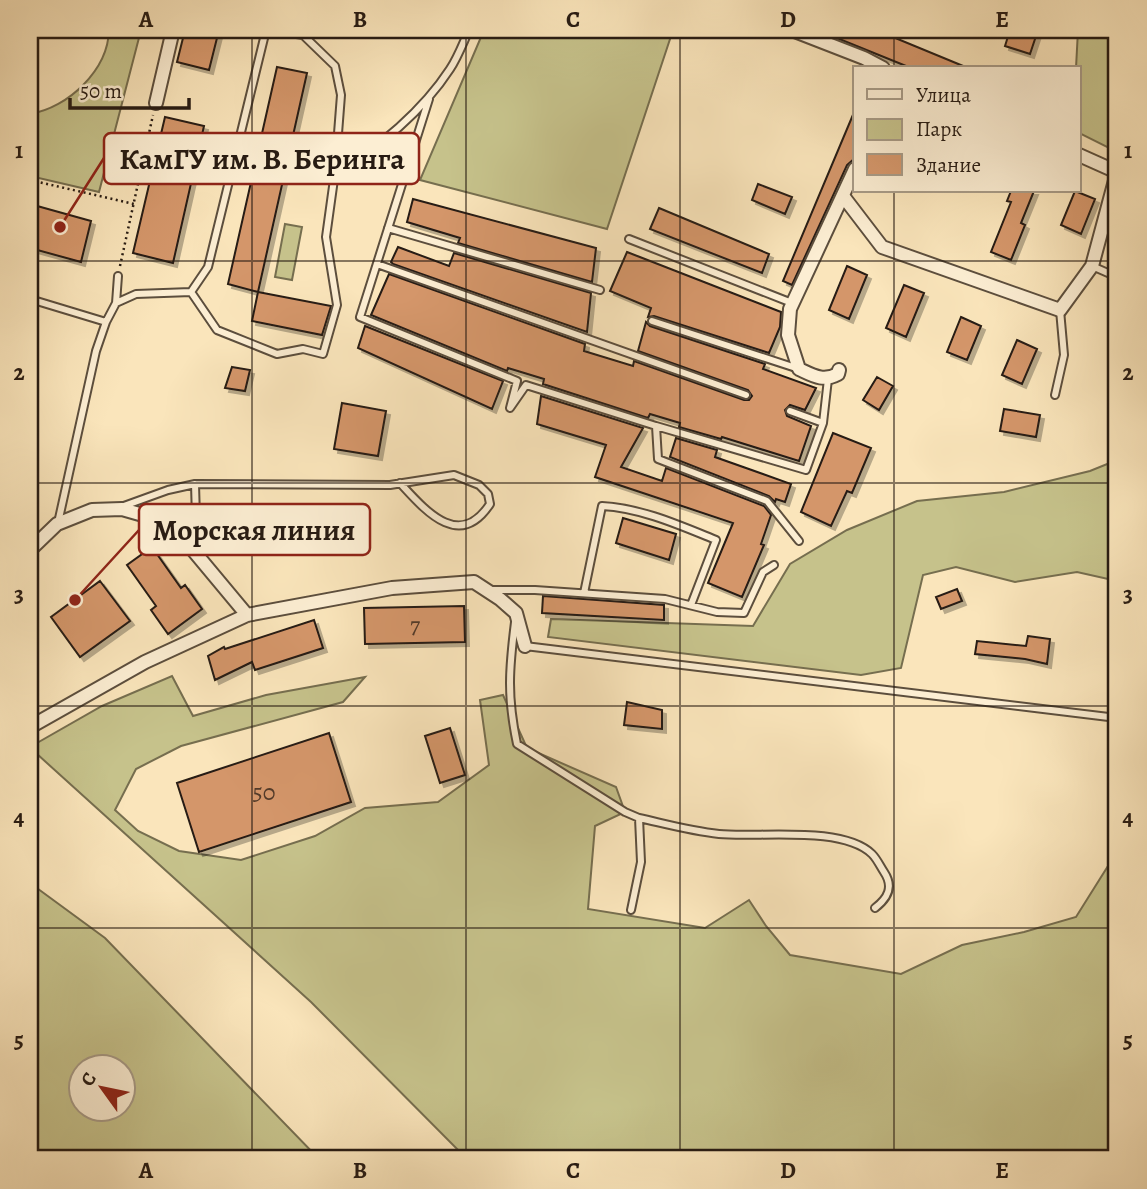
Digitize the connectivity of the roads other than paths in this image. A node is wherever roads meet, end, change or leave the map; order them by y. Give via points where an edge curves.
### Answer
1 (173, 30) edge
2 (268, 30) edge
3 (468, 30) edge
4 (792, 30) edge
5 (879, 66) edge
6 (429, 99) junction
7 (156, 103) road end
8 (1080, 155) edge
9 (335, 172) junction
10 (1117, 173) edge
11 (853, 174) edge
12 (843, 196) junction
13 (388, 228) junction
14 (629, 239) dead end
15 (377, 264) junction
16 (1092, 266) junction
17 (118, 276) road end
18 (1117, 277) edge
19 (600, 290) dead end
20 (191, 292) junction
21 (30, 299) edge
22 (116, 303) junction
23 (792, 303) junction
24 (1060, 310) junction
25 (652, 321) dead end
26 (106, 323) junction
27 (799, 369) junction
28 (839, 370) dead end
29 (828, 379) junction
30 (746, 395) dead end
31 (1055, 395) dead end
32 (790, 411) dead end
33 (824, 423) junction
34 (656, 426) junction
35 (400, 483) junction
36 (195, 484) junction
37 (116, 509) junction
38 (57, 524) junction
39 (799, 541) dead end
40 (30, 550) edge
41 (197, 555) junction
42 (774, 565) dead end
43 (486, 590) junction
44 (584, 593) junction
45 (691, 605) junction
46 (516, 614) junction
47 (247, 615) junction
48 (524, 646) joint
49 (1117, 718) edge
50 (30, 727) edge
51 (639, 818) junction
52 (875, 908) dead end
53 (631, 910) dead end

1 - 7 street
2 - 9 lane via 303,35 335,65 341,95
2 - 20 lane via 208,267
3 - 6 lane via 452,66
4 - 5 street
6 - 9 lane via 361,159
6 - 13 lane
8 - 10 street
9 - 20 lane via 326,237 337,305 323,354 303,349 277,354 216,330
10 - 16 street
11 - 12 street
12 - 23 street
12 - 24 street via 882,247
13 - 15 lane
13 - 19 lane
14 - 23 lane
15 - 30 lane
15 - 34 lane via 360,317 517,381 510,408 526,385
16 - 18 lane
16 - 24 street
17 - 22 lane
20 - 22 lane via 136,294
21 - 26 lane
22 - 26 lane
23 - 27 street via 788,335
24 - 31 lane via 1064,355
25 - 27 lane
26 - 38 lane via 83,402
27 - 29 street
28 - 29 street
29 - 33 lane
32 - 33 lane
33 - 34 lane via 806,470
34 - 39 lane via 658,459 767,500
35 - 35 lane via 428,513 454,526 482,516 490,504 479,485 454,475
35 - 36 lane
36 - 37 lane
36 - 41 lane
37 - 38 street via 92,510
37 - 41 street via 164,521
38 - 40 street
41 - 47 street
42 - 45 lane via 763,572 744,613
43 - 44 lane
43 - 46 street
43 - 47 street via 474,582 404,586
44 - 45 lane
44 - 45 lane via 602,506 623,507 716,540
46 - 48 street
46 - 51 lane via 508,672 517,744
47 - 50 street via 145,662
48 - 49 lane
51 - 52 lane via 691,831 801,834 856,845 872,854 890,881 889,893
51 - 53 lane via 641,862

